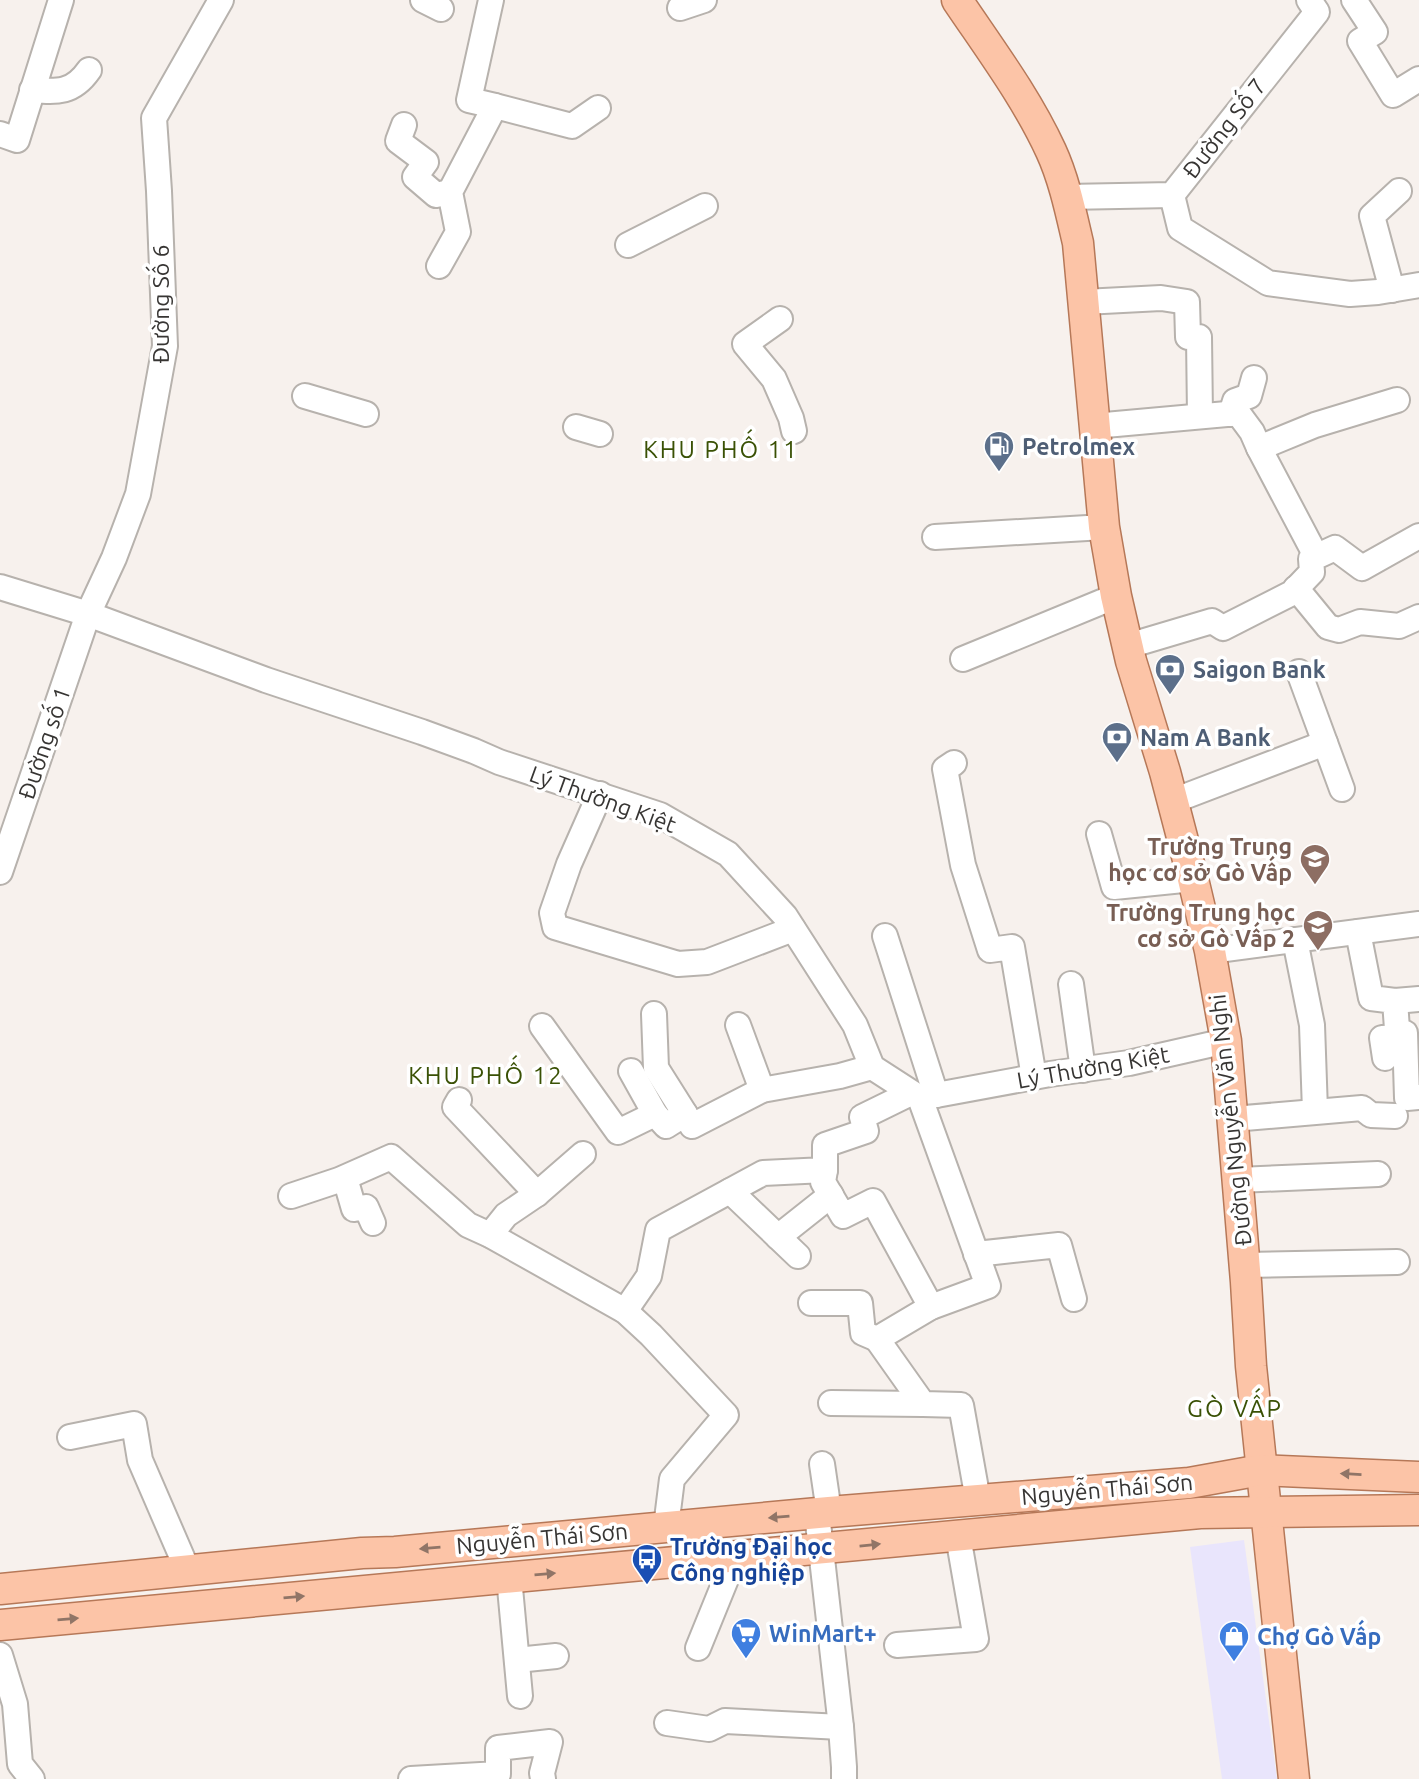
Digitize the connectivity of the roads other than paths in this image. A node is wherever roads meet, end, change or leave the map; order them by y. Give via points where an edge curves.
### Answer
1 (61, 0) edge
2 (221, 0) edge
3 (491, 0) edge
4 (704, 0) edge
5 (957, 0) edge
6 (1354, 0) edge
7 (1313, 6) edge
8 (680, 8) dead end
9 (89, 70) dead end
10 (1417, 86) edge
11 (32, 90) junction
12 (495, 106) junction
13 (598, 108) dead end
14 (404, 125) dead end
15 (0, 134) edge
16 (1399, 191) dead end
17 (450, 192) junction
18 (1172, 195) junction
19 (1066, 197) junction
20 (705, 206) dead end
21 (628, 245) dead end
22 (439, 266) dead end
23 (1419, 285) edge
24 (1392, 290) junction
25 (1084, 302) junction
26 (780, 319) dead end
27 (1254, 378) dead end
28 (305, 396) dead end
29 (1397, 400) dead end
30 (366, 414) dead end
31 (1231, 414) junction
32 (1200, 416) junction
33 (1094, 426) junction
34 (576, 427) dead end
35 (794, 431) dead end
36 (600, 434) dead end
37 (1259, 448) junction
38 (1104, 527) junction
39 (1419, 536) edge
40 (935, 537) dead end
41 (1316, 556) junction
42 (0, 587) edge
43 (1296, 588) junction
44 (1115, 596) junction
45 (88, 614) junction
46 (1419, 617) edge
47 (1128, 646) junction
48 (963, 659) dead end
49 (1299, 672) dead end
50 (1325, 743) junction
51 (954, 763) dead end
52 (1342, 789) dead end
53 (600, 794) junction
54 (1173, 802) junction
55 (1099, 834) dead end
56 (0, 872) edge
57 (1192, 878) junction
58 (1419, 923) edge
59 (793, 929) junction
60 (1357, 932) junction
61 (886, 936) dead end
62 (1295, 940) junction
63 (1210, 951) junction
64 (1071, 985) dead end
65 (1407, 1000) edge
66 (654, 1014) dead end
67 (738, 1025) dead end
68 (542, 1026) dead end
69 (1410, 1034) edge
70 (1226, 1041) junction
71 (1403, 1061) edge
72 (872, 1067) junction
73 (1083, 1070) junction
74 (631, 1071) dead end
75 (1034, 1077) junction
76 (762, 1090) junction
77 (922, 1095) junction
78 (459, 1100) dead end
79 (1407, 1103) edge
80 (1315, 1111) junction
81 (655, 1114) junction
82 (685, 1114) junction
83 (1233, 1119) junction
84 (583, 1154) dead end
85 (825, 1170) junction
86 (1378, 1174) dead end
87 (345, 1178) junction
88 (1238, 1180) junction
89 (730, 1191) junction
90 (537, 1194) junction
91 (831, 1195) junction
92 (290, 1196) dead end
93 (373, 1223) dead end
94 (490, 1235) junction
95 (778, 1237) junction
96 (976, 1254) junction
97 (798, 1256) dead end
98 (1396, 1262) dead end
99 (1245, 1265) junction
100 (1074, 1299) dead end
101 (811, 1303) dead end
102 (931, 1307) junction
103 (625, 1311) junction
104 (877, 1339) junction
105 (831, 1403) dead end
106 (923, 1404) junction
107 (70, 1437) dead end
108 (822, 1464) dead end
109 (1261, 1470) junction
110 (1419, 1477) edge
111 (978, 1500) junction
112 (1419, 1510) edge
113 (1266, 1511) junction
114 (823, 1513) junction
115 (666, 1527) junction
116 (958, 1536) junction
117 (821, 1550) junction
118 (736, 1557) junction
119 (188, 1571) junction
120 (509, 1577) junction
121 (0, 1588) edge
122 (0, 1625) edge
123 (897, 1645) dead end
124 (698, 1647) dead end
125 (0, 1655) edge
126 (556, 1656) dead end
127 (517, 1660) junction
128 (520, 1696) dead end
129 (667, 1723) dead end
130 (841, 1727) junction
131 (32, 1779) edge
132 (411, 1779) edge
133 (543, 1779) edge
134 (844, 1779) edge
135 (1294, 1779) edge

1 - 11 street
2 - 45 street, Đường Số 6 via 154,118 165,346 138,494
3 - 12 street via 469,100
4 - 8 street
5 - 19 main road, Đường Nguyễn Văn Nghi via 1022,97 1052,152
6 - 10 street via 1375,32 1360,41 1393,95
7 - 18 street, Đường Số 7
9 - 11 street via 80,83 59,92
11 - 15 street via 17,140
12 - 13 street via 572,126
12 - 17 street
14 - 17 street via 398,141 426,162 415,177 436,195
16 - 24 street via 1372,216
17 - 22 street via 458,232
18 - 19 street, Đường Số 7
18 - 24 street via 1180,228 1268,283 1350,294
19 - 25 main road, Đường Nguyễn Văn Nghi via 1078,243
20 - 21 street
23 - 24 street
25 - 32 street via 1161,298 1187,302 1188,337 1199,337
25 - 33 main road, Đường Nguyễn Văn Nghi
26 - 35 street via 745,344 774,379
27 - 31 street via 1249,396 1235,401
28 - 30 street
29 - 37 street
31 - 32 street
31 - 37 street via 1238,413
32 - 33 street
33 - 38 main road, Đường Nguyễn Văn Nghi
34 - 36 street
37 - 41 street
38 - 40 street
38 - 44 main road, Đường Nguyễn Văn Nghi
39 - 41 street via 1362,568 1335,548
41 - 43 street via 1311,559 1312,572
42 - 45 street, Lý Thường Kiệt
43 - 46 street via 1328,627 1339,630 1360,622 1399,626
43 - 47 street via 1223,628 1212,621
44 - 47 main road, Đường Nguyễn Văn Nghi
44 - 48 street
45 - 53 street, Lý Thường Kiệt
45 - 56 street, Đường số 1
47 - 54 main road, Đường Nguyễn Văn Nghi
49 - 50 street
50 - 52 street
50 - 54 street
51 - 75 street via 945,769 963,865 990,950 1012,947
53 - 59 street, Lý Thường Kiệt via 660,815 728,854
53 - 59 street via 552,913 555,927 678,964 707,962
54 - 57 main road, Đường Nguyễn Văn Nghi
55 - 57 street via 1114,887
57 - 63 main road, Đường Nguyễn Văn Nghi
58 - 60 street
59 - 72 street, Lý Thường Kiệt via 855,1024
60 - 62 street
60 - 65 street via 1371,998
61 - 77 street
62 - 63 street
62 - 80 street via 1312,1025
63 - 70 main road, Đường Nguyễn Văn Nghi
64 - 73 street
65 - 69 street via 1397,1029
66 - 82 street via 656,1068
67 - 76 street
68 - 81 street via 618,1132
69 - 71 street
70 - 73 street, Lý Thường Kiệt
70 - 83 main road, Đường Nguyễn Văn Nghi
71 - 79 street
72 - 76 street
72 - 77 street
73 - 75 street, Lý Thường Kiệt
74 - 81 street
75 - 77 street, Lý Thường Kiệt
76 - 82 street via 692,1126
77 - 85 street, Lý Thường Kiệt via 862,1117 866,1131 825,1145
77 - 96 street
78 - 90 street via 455,1107
79 - 80 street via 1371,1115 1362,1108
80 - 83 street
81 - 82 street via 666,1126
83 - 88 main road, Đường Nguyễn Văn Nghi
84 - 90 street
85 - 89 street via 763,1173
85 - 91 street via 823,1182
86 - 88 street
87 - 92 street
87 - 93 street via 354,1209 366,1207
87 - 94 street via 391,1157 468,1225
88 - 99 main road, Đường Nguyễn Văn Nghi
89 - 95 street
89 - 103 street via 658,1230 649,1276
90 - 94 street via 506,1215
91 - 95 street
91 - 102 street via 843,1216 873,1201
94 - 103 street
95 - 97 street
96 - 100 street via 1059,1245
96 - 102 street via 988,1286
98 - 99 street
99 - 109 main road, Đường Nguyễn Văn Nghi
101 - 104 street via 860,1303 863,1333
102 - 104 street
103 - 115 street via 726,1415 672,1479
104 - 106 street
105 - 106 street
106 - 111 street via 961,1405
107 - 119 street via 134,1424 140,1460
108 - 114 street
110 -> 109 main road, Nguyễn Thái Sơn
109 - 111 main road, Nguyễn Thái Sơn via 1189,1483
109 - 113 main road, Đường Nguyễn Văn Nghi
111 - 114 main road, Nguyễn Thái Sơn
112 - 113 main road, Nguyễn Thái Sơn
113 - 116 main road, Nguyễn Thái Sơn
113 - 135 main road, Đường Nguyễn Văn Nghi
114 -> 115 main road, Nguyễn Thái Sơn
114 - 117 street
115 -> 119 main road, Nguyễn Thái Sơn
117 -> 116 main road, Nguyễn Thái Sơn
116 - 123 street via 976,1639
117 - 118 main road, Nguyễn Thái Sơn
117 - 130 street
120 -> 118 main road, Nguyễn Thái Sơn
118 - 124 street
119 - 121 main road, Nguyễn Thái Sơn
122 -> 120 main road, Nguyễn Thái Sơn
120 - 127 street
125 - 131 street via 15,1704 20,1764
126 - 127 street
127 - 128 street
129 - 130 street via 709,1729 725,1721
130 - 134 street
132 - 133 street via 498,1774 498,1748 550,1742

